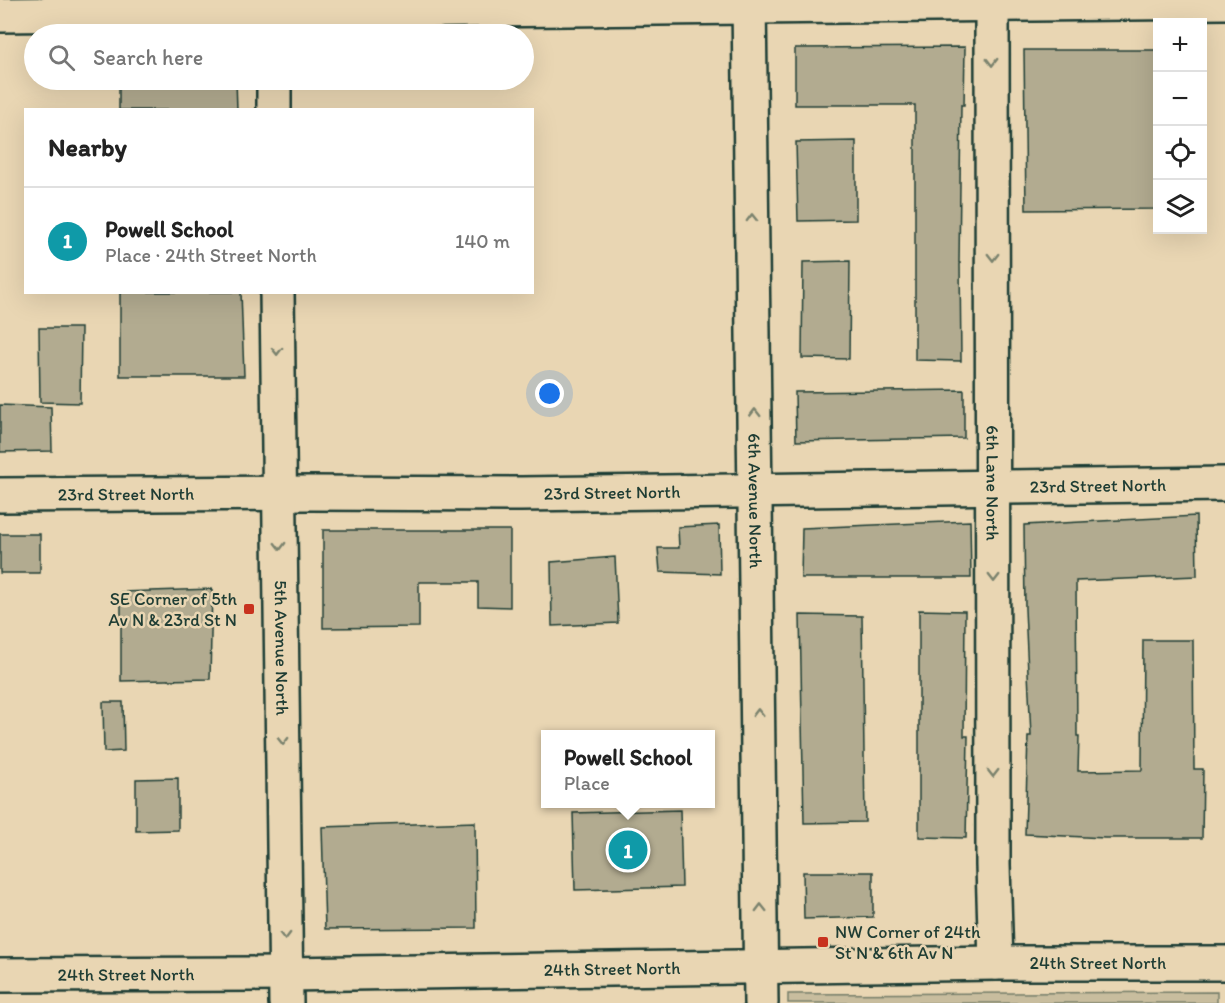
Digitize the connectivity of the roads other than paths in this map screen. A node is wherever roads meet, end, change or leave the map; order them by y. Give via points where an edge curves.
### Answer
1 (992, 2) edge
2 (1225, 2) edge
3 (749, 4) edge
4 (0, 15) edge
5 (273, 16) edge
6 (274, 90) edge
7 (274, 108) edge
8 (277, 294) edge
9 (1225, 484) edge
10 (994, 487) junction
11 (756, 490) junction
12 (279, 493) junction
13 (0, 495) edge
14 (996, 963) junction
15 (1225, 963) edge
16 (761, 967) junction
17 (0, 975) edge
18 (286, 988) edge
19 (761, 1003) edge

1 - 2 street
1 - 3 street
1 -> 10 street, 6th Lane North
3 - 5 street
11 -> 3 street, 6th Avenue North
4 - 5 street
6 - 7 street
8 -> 12 street, 5th Avenue North
9 - 10 street, 23rd Street North
10 - 11 street, 23rd Street North
10 -> 14 street, 6th Lane North
11 - 12 street, 23rd Street North
16 -> 11 street, 6th Avenue North
12 - 13 street, 23rd Street North
12 -> 18 street, 5th Avenue North
14 - 15 street, 24th Street North
14 - 16 street, 24th Street North
16 - 18 street, 24th Street North
16 - 19 street, 6th Avenue North
17 - 18 street, 24th Street North

